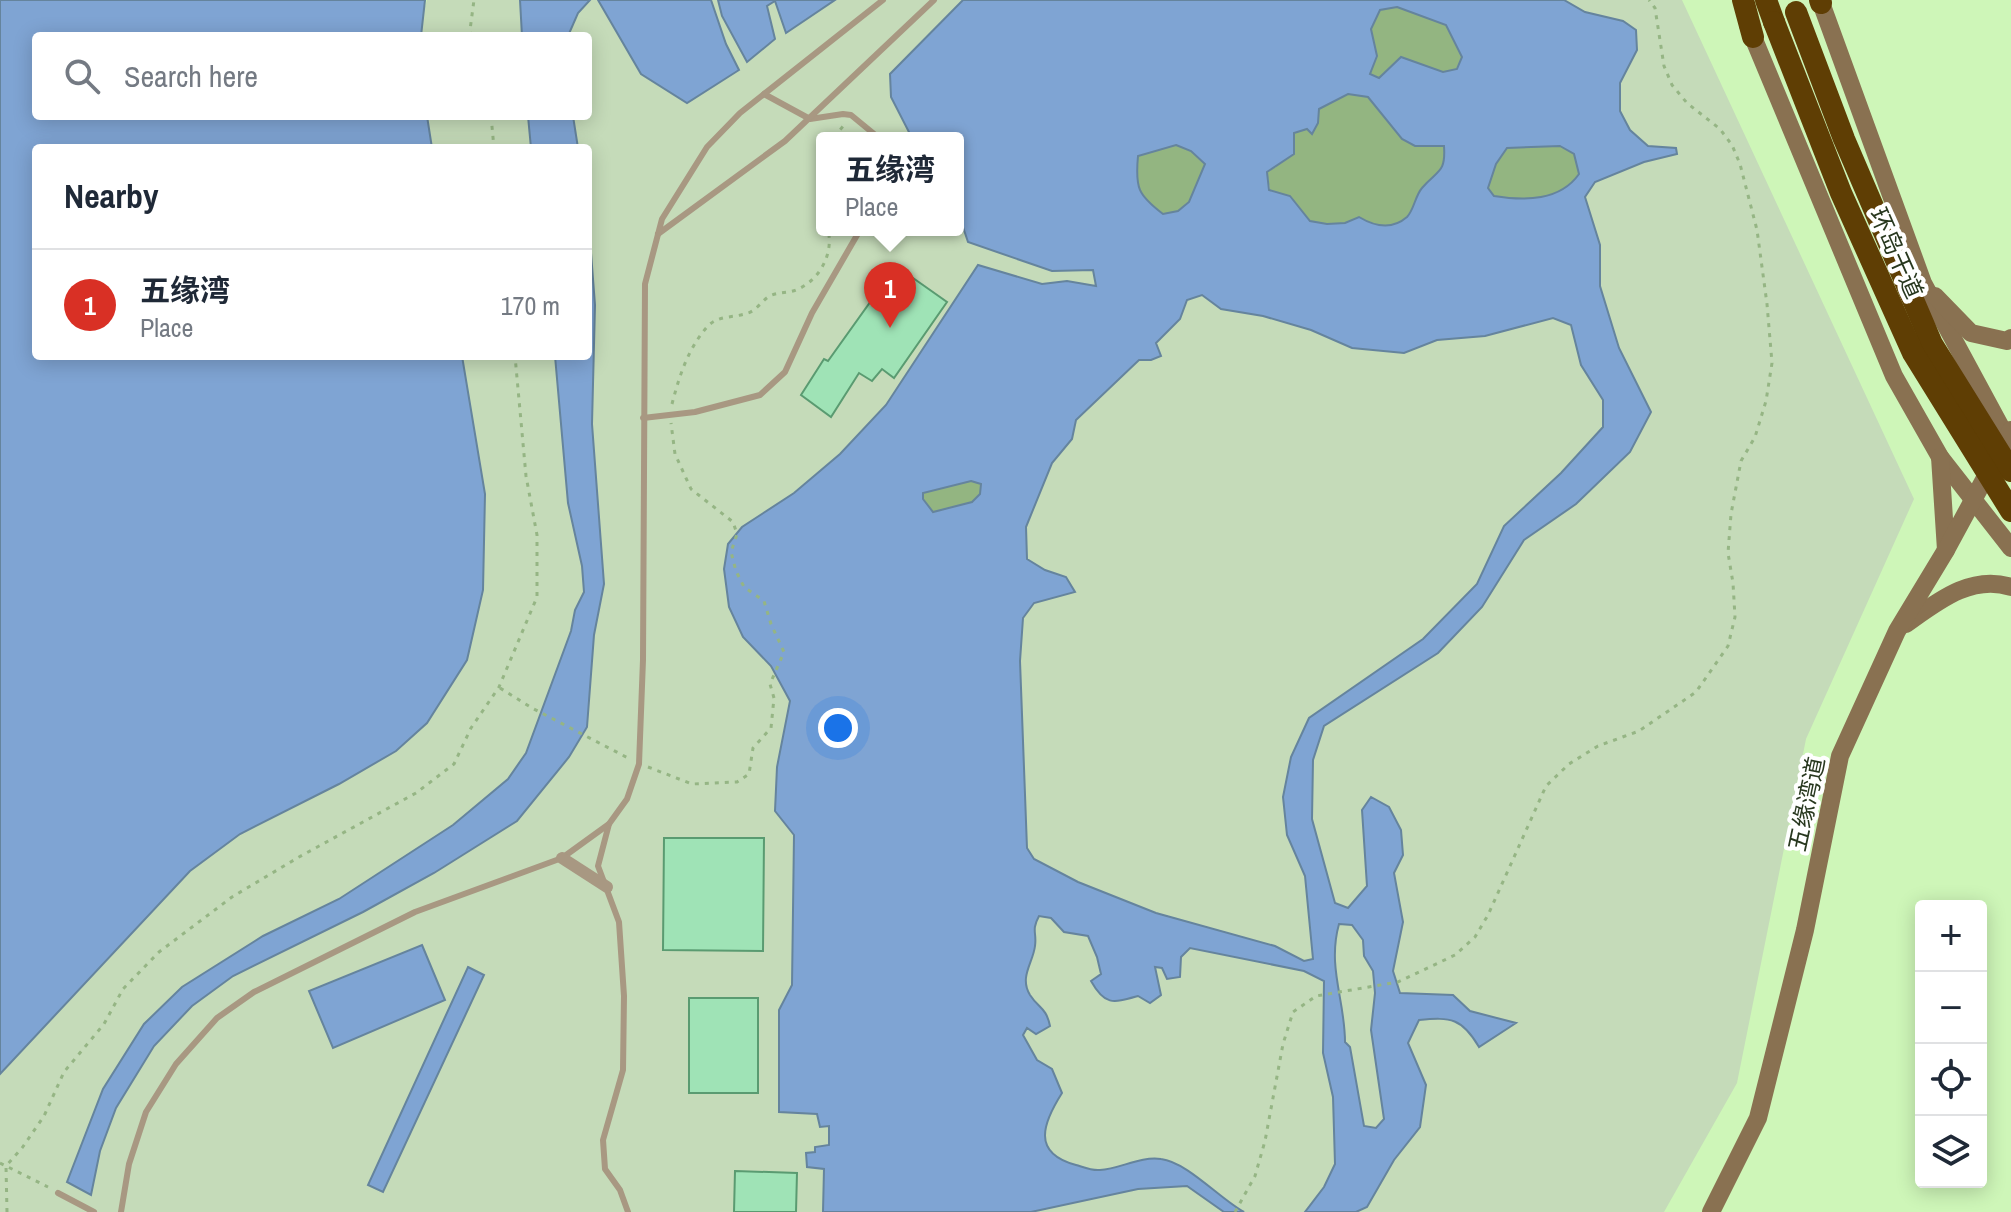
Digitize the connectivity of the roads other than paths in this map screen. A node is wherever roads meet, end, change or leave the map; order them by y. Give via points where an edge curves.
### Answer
1 (883, 0) edge
2 (934, 0) edge
3 (1740, 0) edge
4 (1766, 0) edge
5 (1820, 1) edge
6 (1794, 6) edge
7 (1753, 37) joint
8 (764, 94) junction
9 (810, 119) junction
10 (872, 132) edge
11 (658, 234) junction
12 (857, 236) edge
13 (1923, 283) junction
14 (2011, 338) edge
15 (643, 418) junction
16 (2009, 439) edge
17 (1940, 457) junction
18 (2011, 471) edge
19 (1973, 500) junction
20 (2011, 511) edge
21 (2011, 548) edge
22 (1946, 550) junction
23 (2011, 587) edge
24 (1897, 631) junction
25 (609, 824) junction
26 (562, 858) junction
27 (607, 887) junction
28 (58, 1193) road end
29 (94, 1212) edge
30 (121, 1212) edge
31 (628, 1212) edge
32 (1711, 1212) edge

1 - 8 lane
2 - 9 lane
3 - 7 highway
4 - 20 highway, 环岛干道, bridge via 1841,193 1913,353
5 - 13 main road
6 - 18 highway, 环岛干道, bridge via 1932,344
7 - 17 main road via 1894,376
8 - 9 lane
8 - 11 lane via 707,147 681,185
9 - 10 lane via 851,115
9 - 11 lane
11 - 15 lane via 645,284
12 - 15 lane via 785,372 760,395 695,412
13 - 14 main road via 1971,333
13 - 16 main road
15 - 25 lane via 639,764 627,799
16 - 19 main road, 五缘湾道
17 - 19 main road
17 - 22 main road
19 - 21 main road
19 - 22 main road, 五缘湾道
22 - 24 main road, 五缘湾道
23 - 24 main road via 1997,582 1950,592
24 - 32 main road, 五缘湾道 via 1840,756 1805,930 1758,1118
25 - 26 lane
25 - 27 lane via 598,866
26 - 27 street
26 - 30 lane via 402,918 254,992 217,1018 176,1064 146,1112
27 - 31 lane via 619,922 623,1070 603,1140 605,1169
28 - 29 lane

